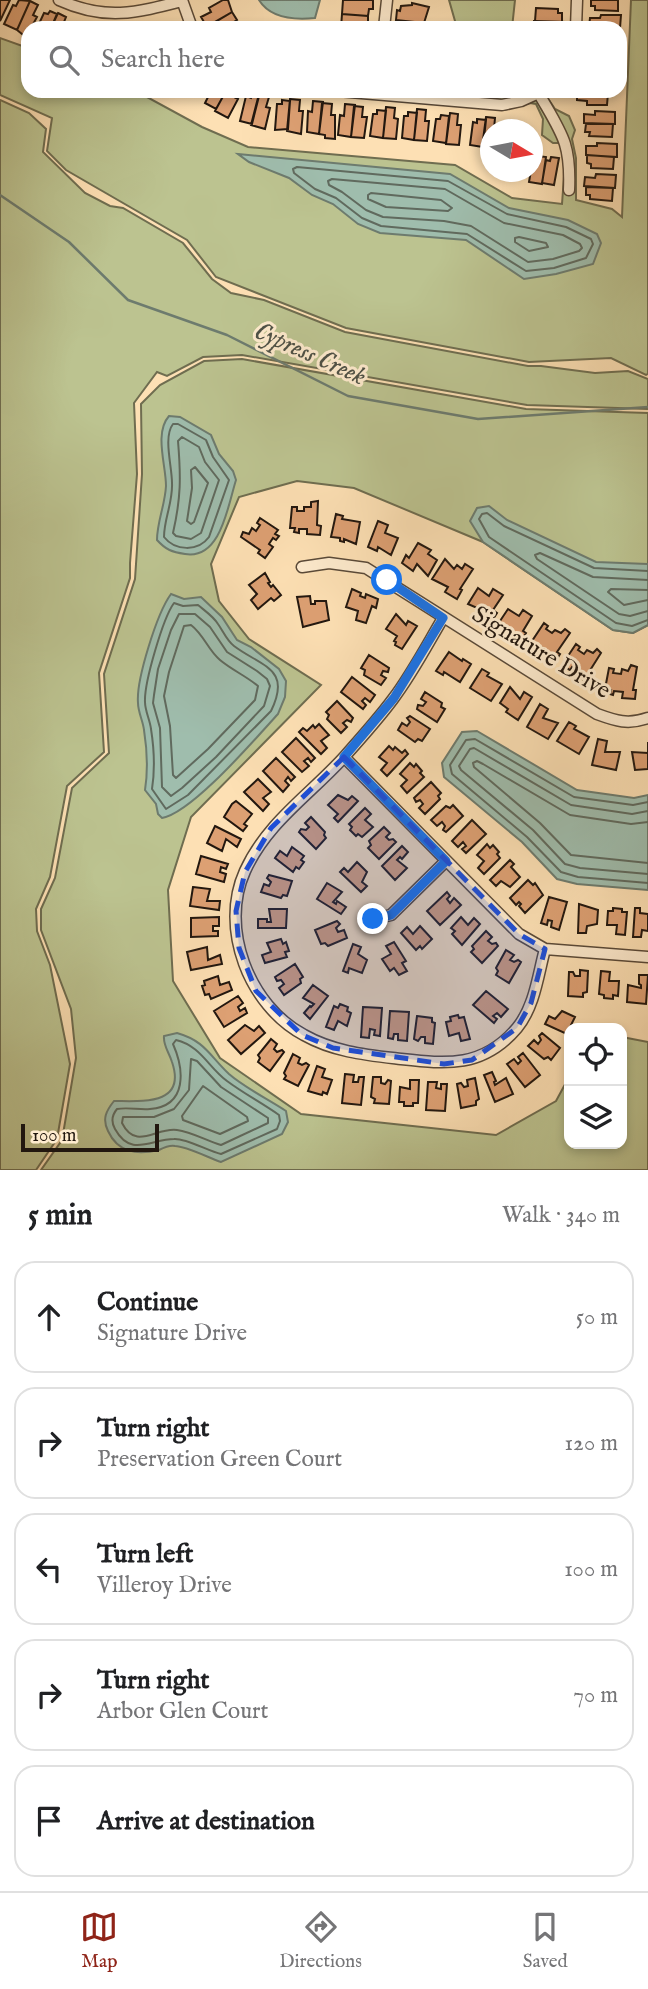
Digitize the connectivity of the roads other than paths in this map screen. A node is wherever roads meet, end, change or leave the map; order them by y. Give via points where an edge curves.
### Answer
1 (59, 0) edge
2 (387, 0) edge
3 (577, 0) edge
4 (182, 1) edge
5 (189, 21) edge
6 (385, 21) edge
7 (576, 21) edge
8 (424, 98) edge
9 (528, 98) edge
10 (544, 98) edge
11 (569, 190) dead end
12 (302, 567) dead end
13 (443, 618) junction
14 (648, 718) edge
15 (344, 757) junction
16 (446, 861) junction
17 (373, 919) dead end
18 (545, 949) junction
19 (648, 957) edge

1 - 4 street via 114,14
2 - 6 street
3 - 7 street
4 - 5 street
8 - 9 street via 490,105
10 - 11 street via 565,141
12 - 13 street, Signature Drive via 329,563 366,568
13 - 14 street, Signature Drive via 597,714 618,722
13 - 15 street via 394,698
15 - 16 street
15 - 18 street via 271,828 245,872 236,911 239,947 256,991 277,1015 302,1035 359,1055 444,1064 472,1060 517,1028 531,1003
16 - 17 street via 391,915
16 - 18 street via 519,934
18 - 19 street

